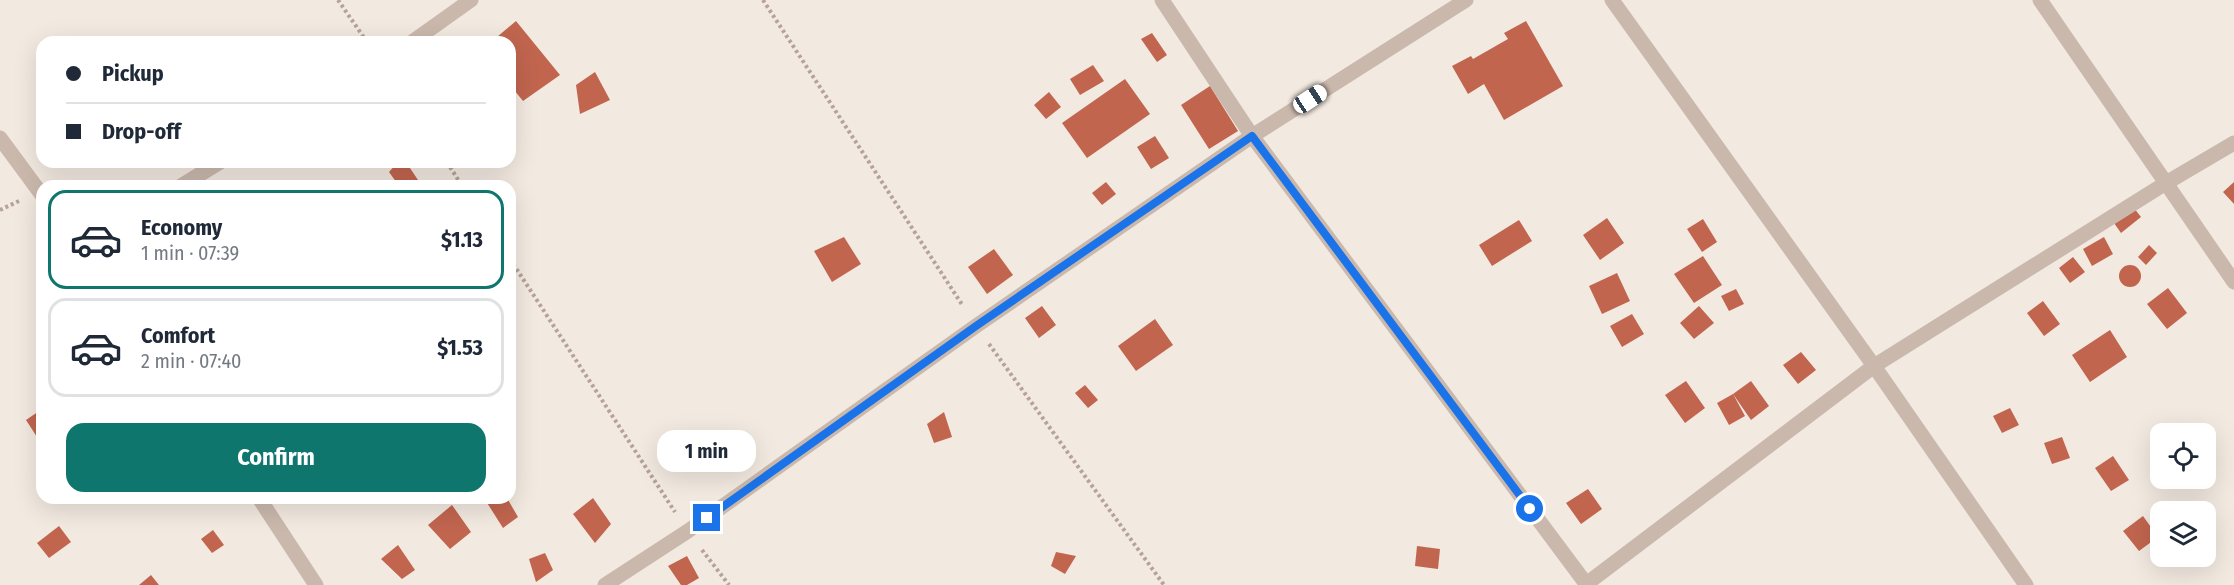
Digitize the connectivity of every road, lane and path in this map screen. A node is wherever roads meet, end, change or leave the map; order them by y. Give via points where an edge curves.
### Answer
1 (338, 0) edge
2 (471, 0) edge
3 (763, 0) edge
4 (1162, 0) edge
5 (1466, 0) edge
6 (1612, 0) edge
7 (2040, 0) edge
8 (363, 36) edge
9 (420, 36) edge
10 (1252, 136) junction
11 (0, 138) edge
12 (2234, 143) edge
13 (210, 168) edge
14 (191, 180) edge
15 (2166, 183) junction
16 (36, 187) edge
17 (516, 268) edge
18 (2234, 282) edge
19 (976, 326) junction
20 (1874, 366) junction
21 (263, 504) edge
22 (688, 531) junction
23 (316, 585) edge
24 (605, 585) edge
25 (729, 585) edge
26 (1164, 585) edge
27 (1586, 585) edge
28 (2026, 585) edge

1 - 8 path
2 - 9 street
3 - 19 path
4 - 10 street
5 - 10 street
6 - 20 street
7 - 15 street
10 - 19 street
10 - 27 street
11 - 16 street
12 - 15 street
13 - 14 street
15 - 18 street
15 - 20 street
17 - 22 path
19 - 22 street
19 - 26 path
20 - 27 street
20 - 28 street
21 - 23 street
22 - 24 street
22 - 25 path

